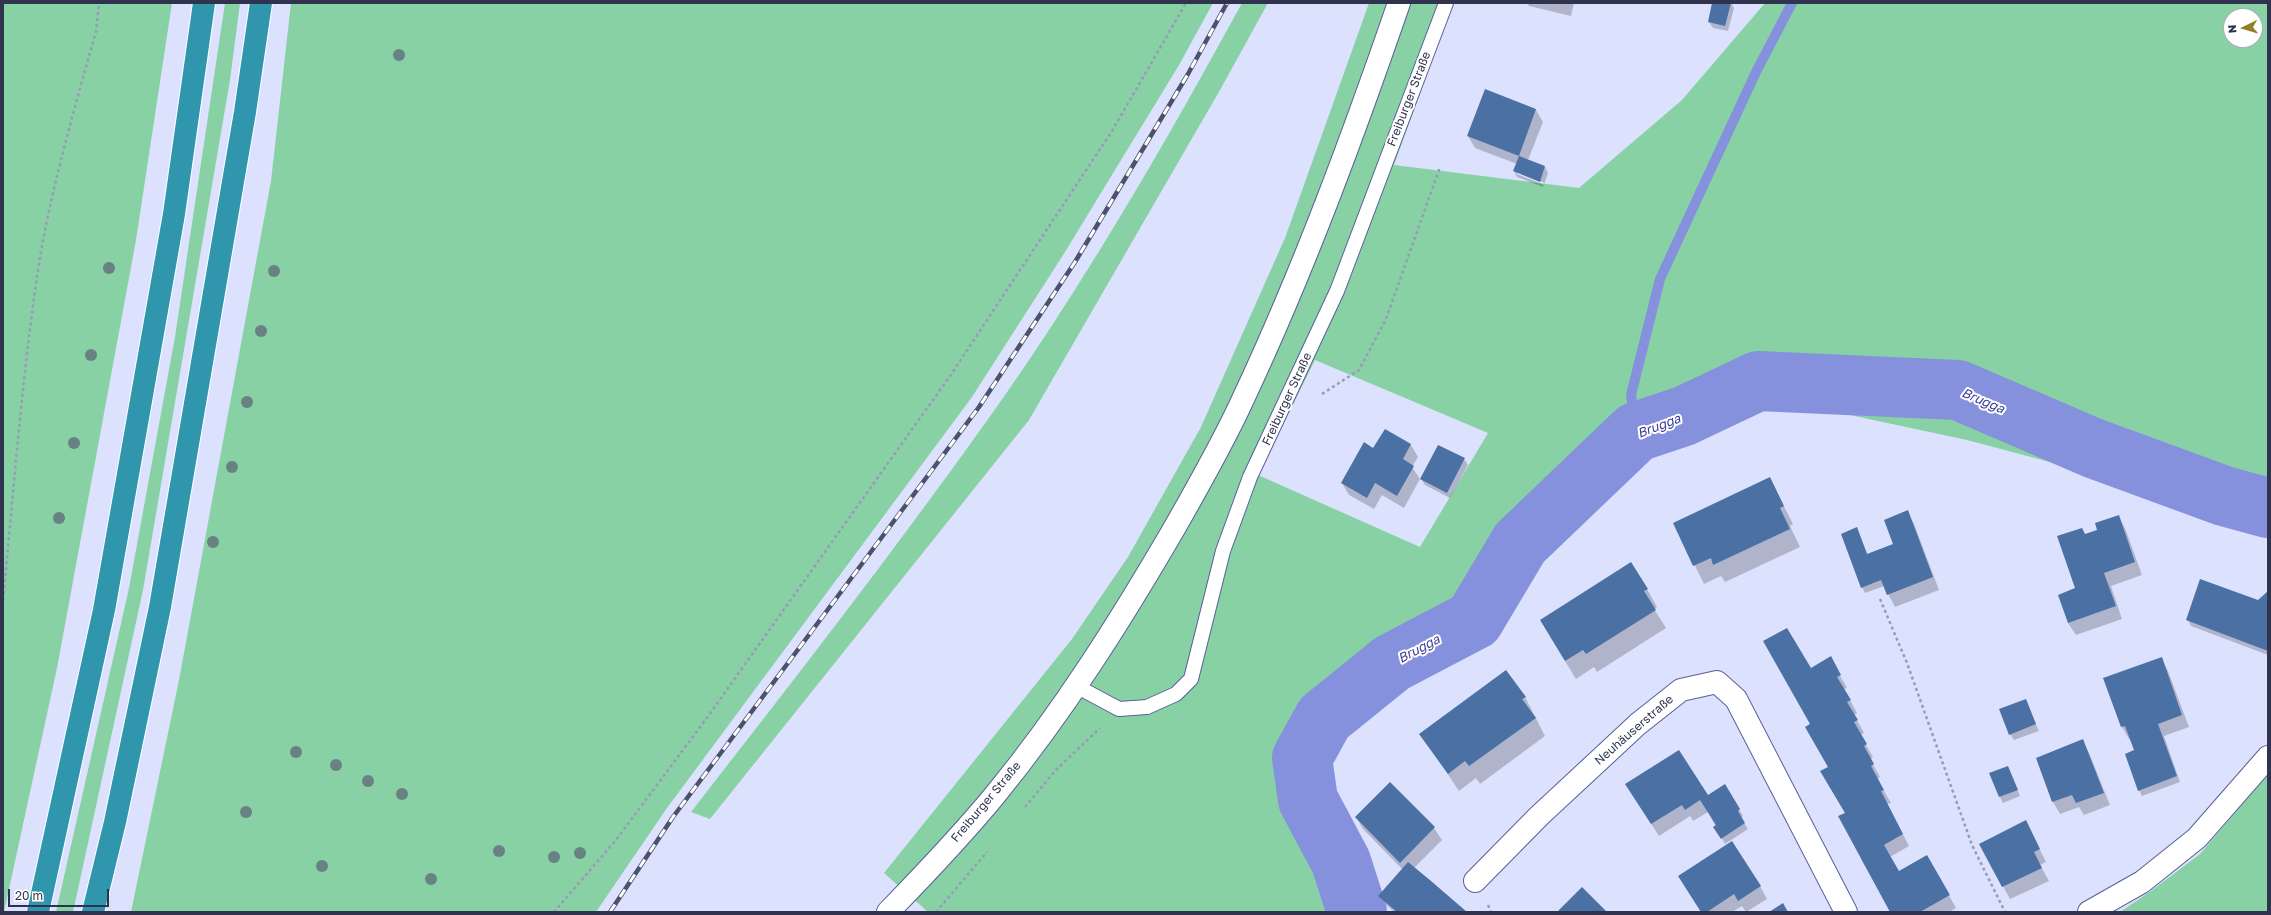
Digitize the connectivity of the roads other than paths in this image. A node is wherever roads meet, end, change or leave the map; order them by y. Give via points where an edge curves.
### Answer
1 (204, 3) edge
2 (261, 3) edge
3 (1399, 3) edge
4 (1446, 3) edge
5 (1076, 686) junction
6 (2268, 757) edge
7 (1475, 881) dead end
8 (38, 912) edge
9 (93, 912) edge
10 (888, 912) edge
11 (1846, 912) edge
12 (2089, 912) edge

1 - 8 highway via 174,214 104,610
2 - 9 highway via 244,120 160,607 115,822
3 - 5 street, Freiburger Straße via 1357,124 1297,278 1243,399 1194,494 1132,601
4 - 5 lane, Freiburger Straße via 1337,291 1250,477 1223,551 1191,679 1176,694 1147,707 1119,709
5 - 10 street, Freiburger Straße via 995,794
6 - 12 street via 2196,838 2142,882
7 - 11 street, Neuhäuserstraße via 1539,816 1638,724 1681,690 1717,682 1736,698

